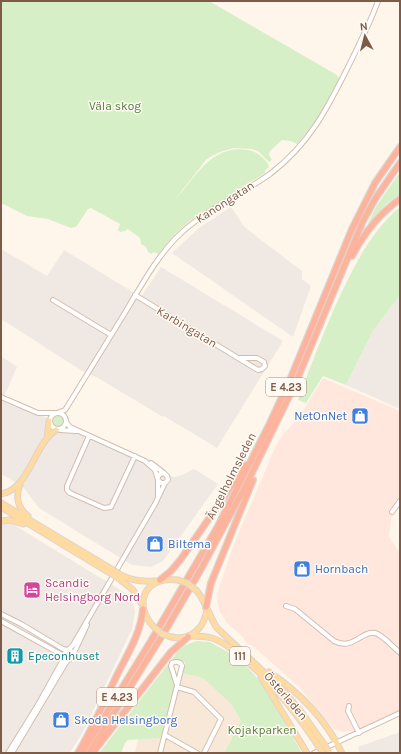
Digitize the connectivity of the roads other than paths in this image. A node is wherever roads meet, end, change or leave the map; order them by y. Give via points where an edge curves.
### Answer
1 (378, 1) edge
2 (400, 147) edge
3 (400, 153) edge
4 (400, 163) edge
5 (369, 194) junction
6 (400, 199) edge
7 (341, 273) junction
8 (135, 295) junction
9 (53, 300) dead end
10 (111, 335) junction
11 (238, 358) junction
12 (1, 398) edge
13 (68, 405) junction
14 (41, 413) junction
15 (57, 413) junction
16 (49, 421) junction
17 (66, 421) junction
18 (57, 430) junction
19 (82, 432) junction
20 (89, 436) junction
21 (270, 437) junction
22 (46, 439) junction
23 (258, 446) junction
24 (135, 456) junction
25 (144, 461) junction
26 (164, 473) junction
27 (158, 478) junction
28 (22, 479) junction
29 (165, 483) junction
30 (1, 494) edge
31 (158, 498) junction
32 (400, 501) edge
33 (1, 503) edge
34 (1, 507) edge
35 (392, 512) dead end
36 (1, 521) edge
37 (47, 530) junction
38 (56, 540) junction
39 (111, 572) junction
40 (118, 576) junction
41 (159, 580) junction
42 (95, 606) junction
43 (286, 606) dead end
44 (142, 608) junction
45 (207, 608) junction
46 (1, 614) edge
47 (1, 621) edge
48 (189, 636) junction
49 (68, 650) junction
50 (400, 653) edge
51 (73, 655) junction
52 (64, 656) junction
53 (70, 659) junction
54 (254, 665) junction
55 (177, 686) junction
56 (349, 706) dead end
57 (400, 713) edge
58 (359, 733) junction
59 (165, 735) junction
60 (338, 743) junction
61 (8, 753) edge
62 (12, 753) edge
63 (78, 753) edge
64 (82, 753) edge
65 (89, 753) edge
66 (93, 753) edge
67 (160, 753) edge
68 (197, 753) edge
69 (204, 753) edge
70 (307, 753) edge
71 (314, 753) edge
72 (326, 753) edge
73 (342, 753) edge

1 - 8 street, Kanongatan via 330,105 307,138 268,175 184,230 165,250
2 - 5 highway
3 - 5 highway, E 4.23
4 - 7 highway, E 4.23 via 375,199
5 - 23 highway, Ängelholmsleden / E 4.23 via 300,356
6 - 7 highway via 368,230
7 - 21 highway, Ängelholmsleden / E 4.23
8 - 10 street, Kanongatan
8 - 11 street, Karbingatan
9 - 10 street
10 - 13 street, Kanongatan
11 - 11 street, Karbingatan via 258,370 265,367 259,358
12 - 14 street
13 - 15 street, Kanongatan
13 - 17 street, Kanongatan
14 - 15 street
14 - 16 street
15 - 16 street via 52,415
15 - 17 street via 63,415
16 - 18 street
16 - 22 main road
17 - 18 street via 64,427
17 - 19 street via 70,427
18 - 19 street
18 - 22 main road
19 - 20 street
20 - 24 street
20 - 24 street via 67,490 104,508 111,507
21 - 45 highway via 211,583
21 - 65 highway, Ängelholmsleden / E 4.23 via 201,569
22 - 28 main road
23 - 41 highway via 181,559
23 - 64 highway, Ängelholmsleden / E 4.23 via 196,565
24 - 25 street
25 - 26 street
25 - 27 street via 155,470
26 - 27 street
26 - 29 street via 168,478
27 - 29 street via 161,483
27 - 31 street
28 - 30 main road via 12,490
28 - 37 main road via 17,494 19,504 26,514
29 - 31 street
31 - 42 street
32 - 35 street
33 - 37 main road, 111
34 - 38 main road, 111
36 - 38 main road via 7,519 18,522
37 - 39 main road, 111
38 - 39 main road, 111
39 - 40 main road, 111, bridge
40 - 41 main road, 111 via 136,581
40 - 44 main road, 111 via 135,592
41 - 44 main road via 147,590
41 - 45 main road, 111, bridge via 170,579 186,583 197,591
42 - 49 street via 73,646
42 - 51 street
43 - 50 street via 295,609 340,644 345,645 375,633
44 - 48 main road, 111, bridge via 146,617 162,634 182,638
44 - 63 highway via 141,622 134,641
45 - 48 main road via 202,625
45 - 54 main road, Österleden / 111 via 217,628
46 - 49 street
47 - 52 street
48 - 54 main road, Österleden / 111 via 211,638 221,642
48 - 66 highway via 173,649
49 - 51 street
49 - 52 street
51 - 53 street
52 - 53 street
52 - 61 street
53 - 62 street
54 - 60 main road via 280,680 299,696
54 - 70 main road
54 - 72 main road, Österleden / 111, bridge via 274,680 290,698
55 - 55 street via 171,667 172,663 176,662 182,666
55 - 59 street
55 - 69 street via 194,692 220,718
56 - 58 street via 348,711
57 - 58 street
58 - 60 street
59 - 67 street
59 - 68 street
60 - 71 street
60 - 72 street
60 - 73 main road

